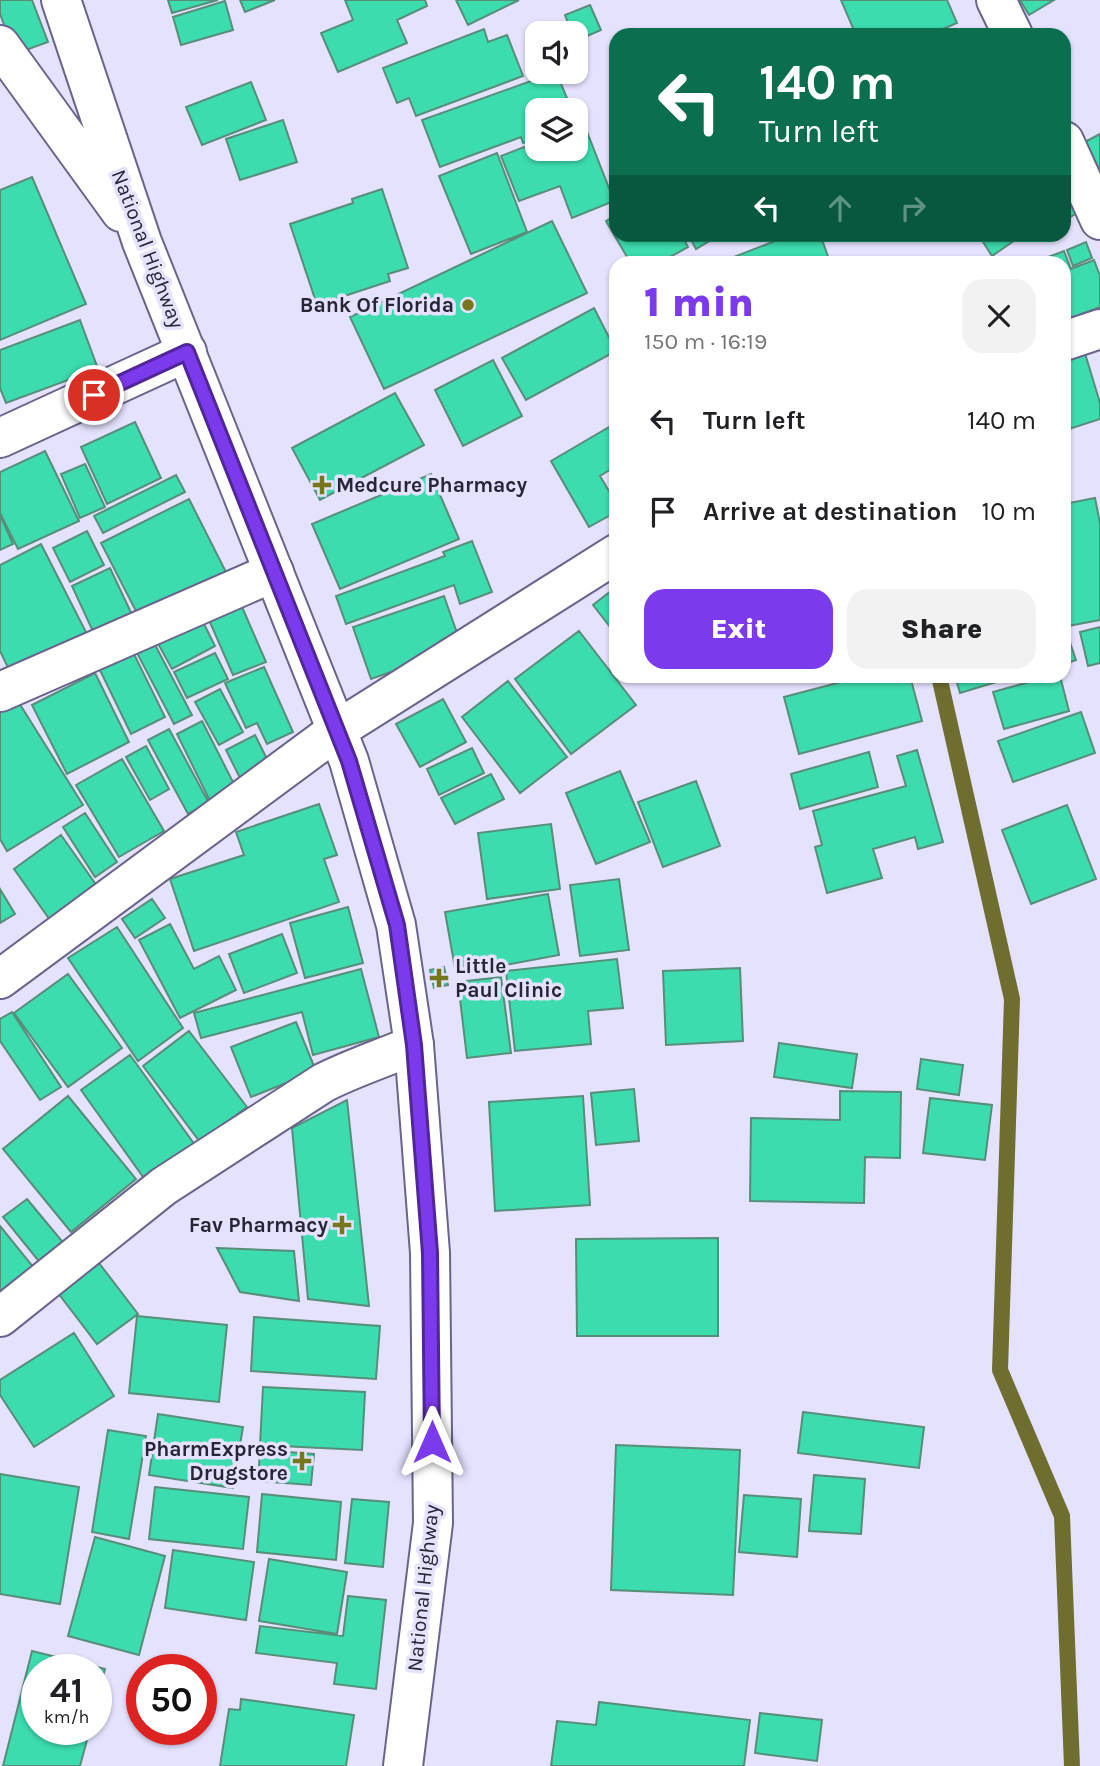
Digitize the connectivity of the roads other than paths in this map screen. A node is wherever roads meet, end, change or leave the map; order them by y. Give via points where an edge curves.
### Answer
1 (61, 0) edge
2 (996, 0) edge
3 (1010, 28) edge
4 (0, 44) edge
5 (1071, 156) edge
6 (1100, 220) edge
7 (142, 242) junction
8 (1100, 329) edge
9 (1071, 339) edge
10 (187, 352) junction
11 (0, 438) edge
12 (609, 558) edge
13 (274, 572) junction
14 (0, 692) edge
15 (337, 730) junction
16 (0, 979) edge
17 (414, 1045) junction
18 (0, 1317) edge
19 (403, 1766) edge

1 - 7 main road, National Highway
2 - 3 main road
4 - 7 main road
5 - 6 main road
7 - 10 main road, National Highway
8 - 9 main road
10 - 11 main road
10 - 13 main road, National Highway
12 - 15 main road
13 - 14 main road
13 - 15 main road, National Highway
15 - 16 main road
15 - 17 main road, National Highway via 397,925
17 - 18 main road via 323,1083 164,1186
17 - 19 main road, National Highway via 430,1253 433,1523

